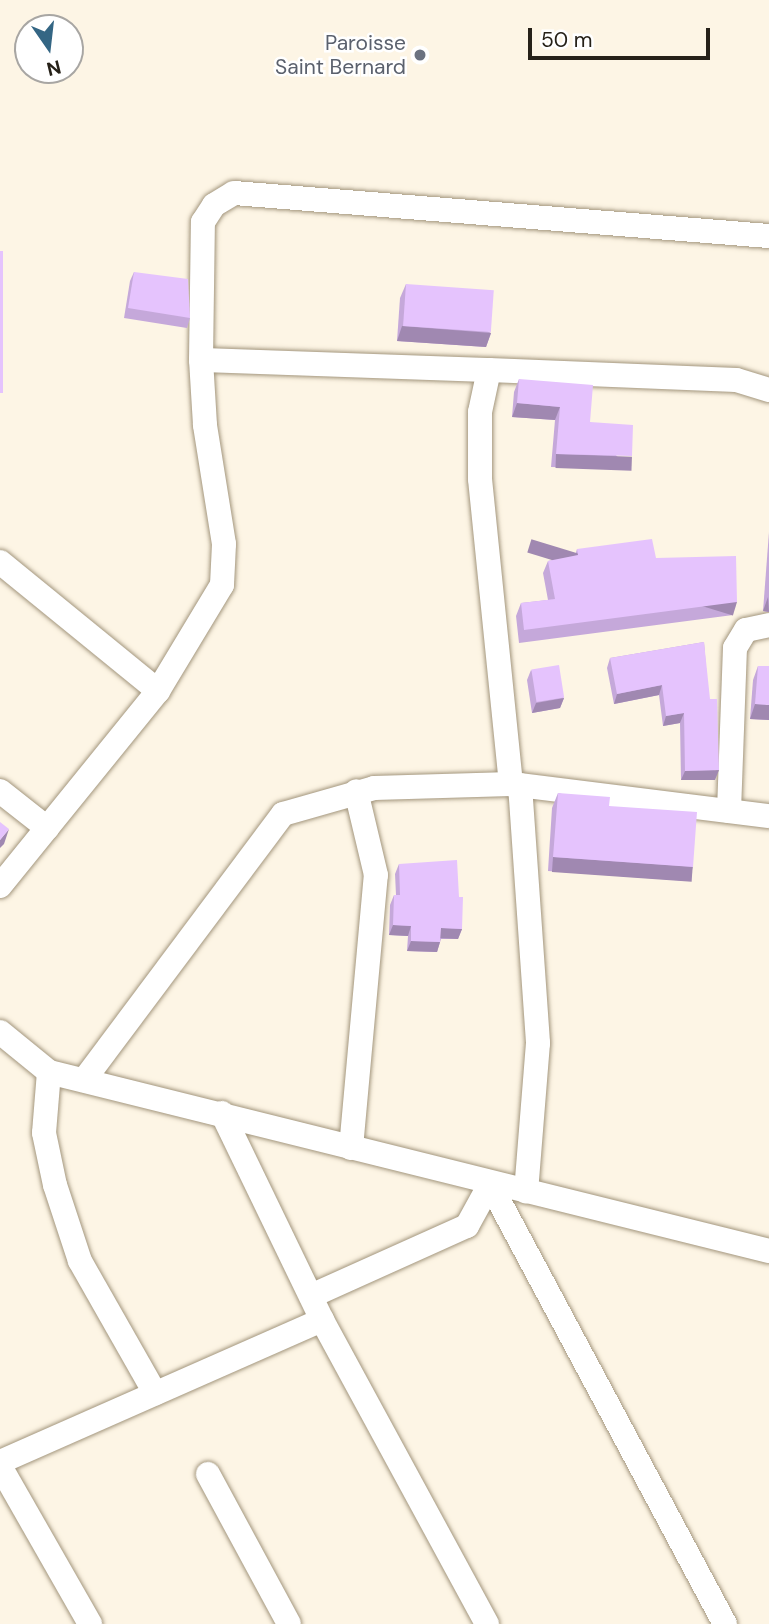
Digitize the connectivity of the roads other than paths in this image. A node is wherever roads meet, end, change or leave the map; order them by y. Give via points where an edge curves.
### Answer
1 (769, 236) edge
2 (201, 360) junction
3 (489, 370) junction
4 (769, 390) edge
5 (0, 562) edge
6 (769, 625) edge
7 (158, 691) junction
8 (515, 784) junction
9 (0, 791) edge
10 (356, 792) junction
11 (729, 811) junction
12 (769, 816) edge
13 (47, 828) junction
14 (0, 886) edge
15 (0, 1032) edge
16 (48, 1072) junction
17 (85, 1080) junction
18 (222, 1113) junction
19 (351, 1148) junction
20 (490, 1184) junction
21 (526, 1192) junction
22 (769, 1253) edge
23 (311, 1296) junction
24 (321, 1320) junction
25 (155, 1393) junction
26 (0, 1464) edge
27 (208, 1474) dead end
28 (90, 1624) edge
29 (289, 1624) edge
30 (487, 1624) edge
31 (725, 1624) edge

1 - 2 street via 234,193 214,205 204,222
2 - 3 street
2 - 7 street via 205,425 224,544 222,585
3 - 4 street via 736,380
3 - 8 street via 480,412 480,479
5 - 7 street
6 - 11 street via 746,630 735,648
7 - 13 street
8 - 10 street
8 - 11 street
8 - 21 street via 538,1043
9 - 13 street
10 - 17 street via 283,814
10 - 19 street via 376,875
11 - 12 street
13 - 14 street
15 - 16 street
16 - 17 street
16 - 25 street via 44,1133 80,1261
17 - 18 street
18 - 19 street
18 - 23 street
19 - 20 street
20 - 21 street
20 - 23 street via 467,1226
20 - 31 street
21 - 22 street
23 - 24 street
24 - 25 street
24 - 30 street
25 - 26 street
26 - 28 street
27 - 29 street

